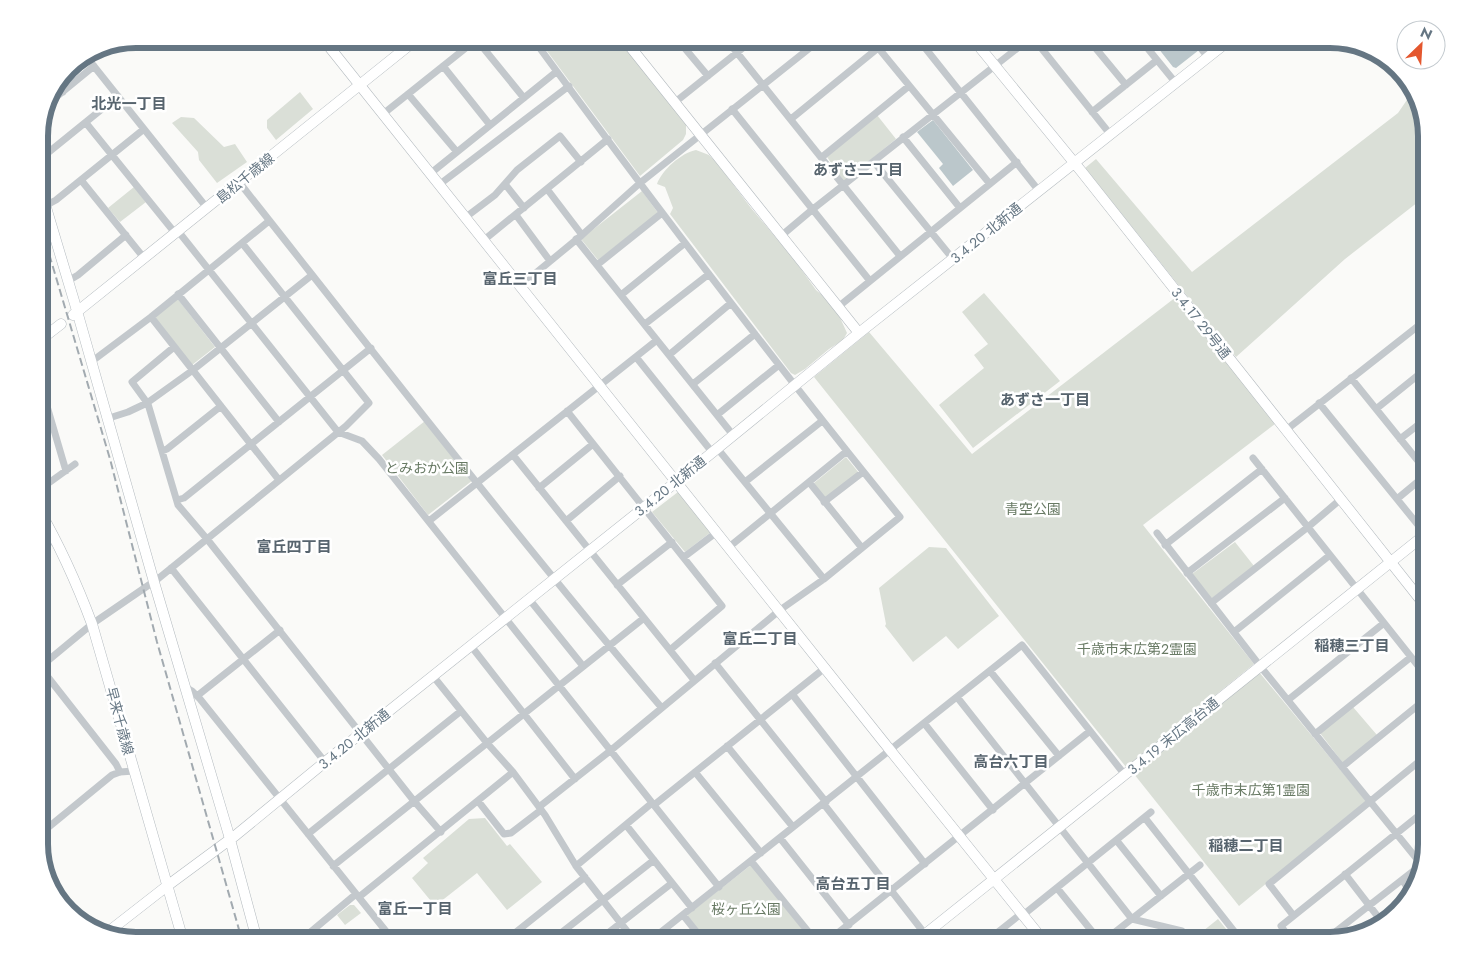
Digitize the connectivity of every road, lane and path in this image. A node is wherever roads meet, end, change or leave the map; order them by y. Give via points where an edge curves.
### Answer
1 (330, 48) edge
2 (406, 48) edge
3 (465, 48) edge
4 (483, 48) edge
5 (539, 48) edge
6 (631, 48) edge
7 (685, 48) edge
8 (734, 48) edge
9 (742, 48) edge
10 (809, 48) edge
11 (878, 48) joint
12 (925, 48) edge
13 (981, 48) edge
14 (1018, 48) edge
15 (1041, 48) edge
16 (1095, 48) edge
17 (1148, 48) edge
18 (1200, 48) edge
19 (1220, 48) edge
20 (737, 52) junction
21 (1208, 58) junction
22 (1158, 60) junction
23 (90, 61) edge
24 (94, 66) junction
25 (443, 66) junction
26 (995, 66) junction
27 (556, 72) junction
28 (708, 76) junction
29 (1175, 82) junction
30 (763, 84) junction
31 (1126, 85) junction
32 (360, 86) junction
33 (569, 86) junction
34 (909, 86) junction
35 (61, 89) edge
36 (63, 92) junction
37 (961, 93) junction
38 (408, 94) junction
39 (118, 96) junction
40 (56, 97) edge
41 (524, 98) junction
42 (674, 103) junction
43 (732, 109) junction
44 (1092, 112) junction
45 (383, 114) junction
46 (932, 115) junction
47 (791, 119) junction
48 (86, 123) junction
49 (490, 125) junction
50 (144, 129) junction
51 (1110, 134) junction
52 (700, 135) junction
53 (903, 138) junction
54 (608, 139) junction
55 (457, 152) junction
56 (48, 153) edge
57 (112, 155) junction
58 (822, 157) junction
59 (580, 162) junction
60 (874, 162) junction
61 (1017, 162) junction
62 (1074, 162) junction
63 (431, 173) junction
64 (81, 180) junction
65 (239, 182) junction
66 (640, 183) junction
67 (440, 184) junction
68 (505, 184) junction
69 (990, 184) junction
70 (844, 185) junction
71 (547, 189) junction
72 (1039, 191) junction
73 (48, 204) edge
74 (207, 208) junction
75 (524, 208) junction
76 (960, 208) junction
77 (813, 209) junction
78 (662, 212) junction
79 (516, 215) junction
80 (48, 216) edge
81 (466, 217) junction
82 (269, 221) junction
83 (176, 232) junction
84 (931, 232) junction
85 (126, 235) junction
86 (781, 236) junction
87 (579, 237) junction
88 (484, 240) junction
89 (242, 243) junction
90 (685, 243) junction
91 (900, 256) junction
92 (144, 258) junction
93 (953, 259) junction
94 (550, 261) junction
95 (597, 265) junction
96 (209, 270) junction
97 (709, 274) junction
98 (312, 275) junction
99 (68, 281) junction
100 (870, 281) junction
101 (520, 286) junction
102 (178, 294) junction
103 (621, 295) junction
104 (285, 297) junction
105 (731, 303) junction
106 (838, 306) junction
107 (74, 314) junction
108 (151, 317) junction
109 (61, 324) dead end
110 (252, 324) junction
111 (644, 324) junction
112 (1418, 326) edge
113 (48, 332) edge
114 (860, 333) junction
115 (755, 334) junction
116 (657, 340) junction
117 (174, 347) junction
118 (221, 348) junction
119 (371, 348) junction
120 (669, 355) junction
121 (636, 357) junction
122 (91, 362) junction
123 (779, 365) junction
124 (193, 370) junction
125 (343, 371) junction
126 (1418, 375) edge
127 (1351, 378) junction
128 (693, 384) junction
129 (599, 385) junction
130 (795, 385) junction
131 (310, 397) junction
132 (147, 403) junction
133 (1319, 403) junction
134 (221, 406) junction
135 (1376, 409) junction
136 (48, 410) edge
137 (567, 411) junction
138 (717, 415) junction
139 (106, 418) junction
140 (822, 420) junction
141 (279, 422) junction
142 (1418, 425) edge
143 (1286, 430) junction
144 (338, 432) junction
145 (733, 435) junction
146 (1400, 439) junction
147 (251, 444) junction
148 (593, 444) junction
149 (714, 450) junction
150 (162, 451) junction
151 (846, 451) junction
152 (513, 455) junction
153 (1253, 458) dead end
154 (1418, 462) edge
155 (75, 464) dead end
156 (1262, 469) junction
157 (66, 471) junction
158 (863, 472) junction
159 (620, 476) junction
160 (279, 480) junction
161 (1418, 481) edge
162 (676, 482) junction
163 (745, 482) junction
164 (809, 482) junction
165 (478, 483) junction
166 (48, 484) edge
167 (539, 488) junction
168 (1285, 498) junction
169 (1397, 499) junction
170 (177, 500) junction
171 (1341, 500) junction
172 (824, 502) junction
173 (644, 507) junction
174 (770, 513) junction
175 (428, 521) junction
176 (566, 521) junction
177 (1418, 524) edge
178 (48, 526) edge
179 (1308, 527) junction
180 (717, 532) junction
181 (1156, 534) dead end
182 (55, 538) junction
183 (207, 539) junction
184 (1418, 541) edge
185 (672, 542) junction
186 (48, 544) edge
187 (1165, 545) junction
188 (729, 547) junction
189 (862, 548) junction
190 (589, 550) junction
191 (1330, 555) junction
192 (684, 557) junction
193 (1390, 562) junction
194 (171, 568) junction
195 (1187, 573) junction
196 (555, 577) junction
197 (824, 578) junction
198 (154, 582) junction
199 (617, 585) junction
200 (1356, 588) junction
201 (1418, 597) edge
202 (529, 599) junction
203 (1211, 603) junction
204 (780, 610) junction
205 (644, 618) junction
206 (505, 619) junction
207 (1384, 623) junction
208 (92, 624) junction
209 (280, 630) junction
210 (1234, 632) junction
211 (470, 646) junction
212 (609, 646) junction
213 (670, 650) junction
214 (1411, 657) junction
215 (243, 658) junction
216 (48, 661) edge
217 (715, 663) junction
218 (584, 666) junction
219 (1260, 666) junction
220 (1418, 666) edge
221 (826, 668) junction
222 (990, 671) junction
223 (433, 676) junction
224 (48, 678) edge
225 (694, 680) junction
226 (185, 687) junction
227 (558, 687) junction
228 (792, 694) junction
229 (197, 696) junction
230 (957, 697) junction
231 (1288, 700) junction
232 (1418, 705) edge
233 (661, 707) junction
234 (461, 711) junction
235 (524, 714) junction
236 (760, 720) junction
237 (924, 723) junction
238 (1090, 731) junction
239 (360, 734) junction
240 (1315, 734) junction
241 (486, 743) junction
242 (727, 746) junction
243 (890, 750) junction
244 (610, 751) junction
245 (1059, 756) junction
246 (325, 762) junction
247 (1418, 762) edge
248 (1342, 767) junction
249 (390, 770) junction
250 (134, 771) junction
251 (120, 772) junction
252 (513, 772) junction
253 (695, 772) junction
254 (1124, 775) junction
255 (856, 777) junction
256 (575, 779) junction
257 (1025, 784) junction
258 (280, 799) junction
259 (414, 801) junction
260 (478, 801) junction
261 (1370, 801) junction
262 (825, 802) junction
263 (653, 804) junction
264 (540, 808) junction
265 (993, 810) junction
266 (1151, 812) dead end
267 (1418, 816) edge
268 (1145, 818) junction
269 (626, 825) junction
270 (793, 827) junction
271 (1060, 827) junction
272 (48, 828) edge
273 (441, 832) junction
274 (308, 834) junction
275 (1396, 834) junction
276 (960, 837) junction
277 (780, 838) junction
278 (230, 840) junction
279 (1116, 841) junction
280 (761, 853) junction
281 (1417, 859) edge
282 (654, 860) junction
283 (751, 861) junction
284 (925, 864) junction
285 (1088, 864) junction
286 (1200, 865) dead end
287 (333, 866) junction
288 (576, 866) junction
289 (1414, 870) edge
290 (1188, 874) junction
291 (1345, 874) junction
292 (585, 877) junction
293 (994, 879) junction
294 (1402, 880) junction
295 (672, 883) junction
296 (167, 886) junction
297 (1407, 886) edge
298 (719, 887) junction
299 (1057, 888) junction
300 (892, 891) junction
301 (357, 896) junction
302 (1161, 896) junction
303 (602, 900) junction
304 (1369, 906) junction
305 (692, 908) junction
306 (1022, 914) junction
307 (684, 915) junction
308 (1293, 916) junction
309 (1378, 917) edge
310 (1132, 919) junction
311 (621, 923) junction
312 (849, 925) junction
313 (113, 928) edge
314 (1344, 931) edge
315 (178, 932) edge
316 (256, 932) edge
317 (311, 932) edge
318 (386, 932) edge
319 (516, 932) edge
320 (562, 932) edge
321 (609, 932) edge
322 (628, 932) edge
323 (662, 932) edge
324 (697, 932) edge
325 (809, 932) edge
326 (840, 932) edge
327 (920, 932) edge
328 (931, 932) edge
329 (998, 932) edge
330 (1037, 932) edge
331 (1092, 932) edge
332 (1115, 932) edge
333 (1183, 932) edge
334 (1235, 932) edge
335 (1285, 932) edge

1 - 32 street
2 - 32 street, 島松千歳線
3 - 25 street
4 - 41 street
5 - 27 street
6 - 42 street
7 - 28 street
8 - 20 street
9 - 20 street
10 - 30 street
11 - 34 street
11 - 47 street
12 - 37 street
13 - 26 street, 3.4.17 29号通
14 - 26 street
15 - 44 street
16 - 31 street
17 - 22 street
18 - 21 street
19 - 21 street, 3.4.20 北新通
20 - 28 street
20 - 30 street
21 - 29 street, 3.4.20 北新通
22 - 29 street
22 - 31 street
23 - 24 street
24 - 36 street
24 - 39 street
25 - 38 street
25 - 49 street
26 - 37 street
26 - 62 street, 3.4.17 29号通
27 - 33 street
27 - 41 street
28 - 42 street
29 - 51 street, 3.4.20 北新通
30 - 43 street
30 - 47 street
31 - 44 street
32 - 45 street
32 - 65 street, 島松千歳線
33 - 54 street
33 - 67 street
34 - 46 street
34 - 58 street
35 - 36 street
36 - 40 street
37 - 46 street
37 - 61 street
38 - 45 street
38 - 55 street
39 - 48 street
39 - 50 street
41 - 49 street
42 - 52 street
43 - 52 street
43 - 77 street
44 - 51 street
45 - 63 street
46 - 53 street
46 - 69 street
47 - 58 street
48 - 56 street
48 - 57 street
49 - 55 street
50 - 57 street
50 - 74 street
51 - 62 street, 3.4.20 北新通
52 - 66 street
52 - 86 street
53 - 60 street
53 - 76 street
54 - 59 street
54 - 66 street
55 - 63 street
57 - 64 street
57 - 83 street
58 - 70 street
59 - 68 street via 560,136 517,170
59 - 71 street
60 - 70 street
60 - 84 street
61 - 69 street
61 - 72 street
62 - 72 street, 3.4.20 北新通
62 - 143 street, 3.4.17 29号通
63 - 67 street
64 - 73 street
64 - 85 street
65 - 74 street, 島松千歳線
65 - 82 street
66 - 78 street
66 - 87 street
67 - 81 street
68 - 75 street
68 - 81 street
69 - 76 street
70 - 77 street
70 - 91 street
71 - 75 street
71 - 87 street
72 - 93 street, 3.4.20 北新通
74 - 83 street, 島松千歳線
75 - 79 street
76 - 84 street
77 - 86 street
77 - 100 street
78 - 90 street
78 - 95 street
79 - 88 street
79 - 94 street
80 - 99 street
81 - 88 street
82 - 89 street
82 - 98 street
83 - 92 street, 島松千歳線
83 - 96 street
84 - 91 street
84 - 93 street
85 - 92 street
85 - 99 street
86 - 106 street
87 - 94 street
87 - 95 street
88 - 101 street
89 - 96 street
89 - 104 street
90 - 97 street
90 - 103 street
91 - 100 street
92 - 107 street, 島松千歳線
93 - 114 street, 3.4.20 北新通
94 - 101 street
95 - 103 street
96 - 102 street
96 - 110 street
97 - 105 street
97 - 111 street
98 - 104 street
98 - 119 street
99 - 107 street
100 - 106 street
101 - 129 street
102 - 108 street
102 - 118 street
103 - 111 street
104 - 110 street
104 - 125 street
105 - 115 street
105 - 120 street
106 - 114 street
107 - 122 street
108 - 117 street
108 - 122 street
109 - 113 street
110 - 118 street
110 - 131 street
111 - 116 street
112 - 127 street
114 - 130 street, 3.4.20 北新通
115 - 123 street
115 - 128 street
116 - 120 street
116 - 121 street
117 - 124 street
117 - 132 street via 132,382
118 - 124 street
118 - 141 street
119 - 125 street
119 - 165 street
120 - 128 street
121 - 129 street
121 - 149 street
122 - 139 street
123 - 130 street
123 - 138 street
124 - 132 street
124 - 134 street
125 - 131 street
125 - 144 street via 369,403
126 - 135 street
127 - 133 street
127 - 135 street
128 - 138 street
129 - 137 street
129 - 162 street
130 - 140 street
130 - 145 street, 3.4.20 北新通
131 - 141 street
131 - 144 street
132 - 139 street
132 - 150 street
133 - 143 street
133 - 169 street
134 - 147 street
134 - 150 street
135 - 146 street
136 - 157 street
137 - 148 street
137 - 152 street
138 - 145 street
139 - 198 street
140 - 151 street
140 - 163 street
141 - 147 street
142 - 146 street
143 - 171 street, 3.4.17 29号通
144 - 160 street
144 - 175 street via 362,441
145 - 149 street, 3.4.20 北新通
146 - 154 street
147 - 160 street
147 - 170 street via 184,498
148 - 159 street
148 - 167 street
149 - 162 street, 3.4.20 北新通
149 - 163 street
150 - 170 street
151 - 158 street
151 - 164 street
152 - 165 street
152 - 167 street
153 - 156 street
155 - 157 street
156 - 168 street
156 - 187 street
157 - 166 street
158 - 172 street
158 - 189 street via 900,517
159 - 173 street
159 - 176 street
160 - 183 street
161 - 169 street
162 - 173 street, 3.4.20 北新通
162 - 180 street
163 - 174 street
164 - 172 street
164 - 174 street
165 - 175 street
165 - 196 street
167 - 176 street
168 - 179 street
168 - 195 street
169 - 177 street
170 - 183 street
171 - 179 street
171 - 193 street, 3.4.17 29号通
172 - 189 street
173 - 185 street
173 - 190 street, 3.4.20 北新通
174 - 188 street
174 - 197 street
175 - 206 street
176 - 190 street
178 - 182 street, 早来千歳線
179 - 191 street
179 - 203 street
180 - 188 street
180 - 192 street
181 - 187 street
182 - 186 street
182 - 208 street, 早来千歳線
183 - 194 street
183 - 209 street
184 - 193 street, 3.4.19 末広高台通
185 - 192 street
185 - 199 street
187 - 195 street
188 - 204 street
189 - 197 street
190 - 196 street, 3.4.20 北新通
190 - 199 street
191 - 200 street
191 - 210 street
192 - 213 street via 722,606
193 - 200 street, 3.4.19 末広高台通
193 - 201 street, 3.4.17 29号通
194 - 198 street
194 - 215 street
195 - 203 street
196 - 202 street, 3.4.20 北新通
196 - 212 street
197 - 204 street
198 - 208 street
198 - 226 street
199 - 205 street
200 - 207 street
200 - 219 street, 3.4.19 末広高台通
202 - 206 street, 3.4.20 北新通
202 - 218 street
203 - 210 street
204 - 217 street
204 - 221 street
205 - 212 street
205 - 213 street
206 - 211 street, 3.4.20 北新通
206 - 227 street
207 - 214 street
207 - 231 street
208 - 216 street
208 - 250 street, 早来千歳線
209 - 215 street
209 - 239 street
210 - 219 street
211 - 223 street, 3.4.20 北新通
211 - 235 street
212 - 218 street
212 - 233 street
213 - 225 street
214 - 220 street
214 - 240 street
215 - 229 street
215 - 246 street
217 - 225 street
217 - 236 street
218 - 227 street
219 - 231 street
219 - 254 street, 3.4.19 末広高台通
221 - 228 street
221 - 243 street
222 - 230 street
222 - 238 street via 1022,645
222 - 245 street
223 - 234 street
223 - 239 street, 3.4.20 北新通
224 - 251 street
225 - 233 street
226 - 229 street
226 - 278 street
227 - 235 street
227 - 244 street
228 - 236 street
228 - 255 street
229 - 258 street
230 - 237 street
230 - 257 street
231 - 240 street
232 - 248 street
233 - 244 street
234 - 241 street
234 - 249 street
235 - 241 street
235 - 256 street
236 - 242 street
236 - 262 street
237 - 243 street
237 - 265 street
238 - 245 street
238 - 254 street
239 - 246 street, 3.4.20 北新通
239 - 249 street
240 - 248 street
241 - 252 street
241 - 259 street
242 - 253 street
242 - 270 street
243 - 255 street
243 - 276 street
244 - 256 street
244 - 263 street
245 - 257 street
246 - 258 street, 3.4.20 北新通
247 - 261 street
248 - 261 street
249 - 259 street
249 - 274 street
250 - 251 street
250 - 296 street, 早来千歳線
251 - 272 street via 112,775
252 - 260 street
252 - 264 street
253 - 263 street
253 - 280 street
254 - 271 street, 3.4.19 末広高台通
255 - 262 street
255 - 284 street
256 - 264 street
257 - 265 street
257 - 271 street
258 - 274 street
258 - 278 street, 3.4.20 北新通
259 - 273 street
259 - 287 street
260 - 264 street via 504,834 511,833
260 - 273 street
261 - 275 street
261 - 308 street via 1270,884
262 - 270 street
262 - 300 street
263 - 269 street
263 - 298 street
264 - 288 street
265 - 276 street
266 - 268 street
267 - 275 street
268 - 279 street
268 - 290 street
269 - 282 street
269 - 288 street
270 - 277 street
271 - 285 street
271 - 293 street, 3.4.19 末広高台通
273 - 301 street
274 - 287 street
275 - 281 street
275 - 291 street
276 - 284 street
276 - 293 street
277 - 280 street
277 - 312 street
278 - 296 street, 3.4.20 北新通
278 - 316 street
279 - 285 street
279 - 302 street
280 - 283 street
282 - 295 street
282 - 303 street
283 - 298 street
283 - 325 street
284 - 300 street
285 - 299 street
285 - 310 street
286 - 290 street
287 - 301 street
288 - 292 street
289 - 294 street
290 - 302 street
290 - 334 street
291 - 304 street
291 - 308 street
292 - 303 street
292 - 319 street
293 - 306 street
293 - 328 street, 3.4.19 末広高台通
294 - 297 street
294 - 304 street
295 - 305 street
295 - 311 street
296 - 313 street, 3.4.20 北新通
296 - 315 street, 早来千歳線
298 - 305 street
299 - 306 street
299 - 331 street
300 - 312 street
300 - 327 street
301 - 317 street
301 - 318 street
302 - 310 street
303 - 311 street
303 - 320 street
304 - 309 street
304 - 314 street
305 - 307 street
306 - 329 street
306 - 330 street
307 - 323 street
307 - 324 street
308 - 335 street via 1280,926
310 - 332 street
310 - 333 street
311 - 321 street
311 - 322 street
312 - 326 street

